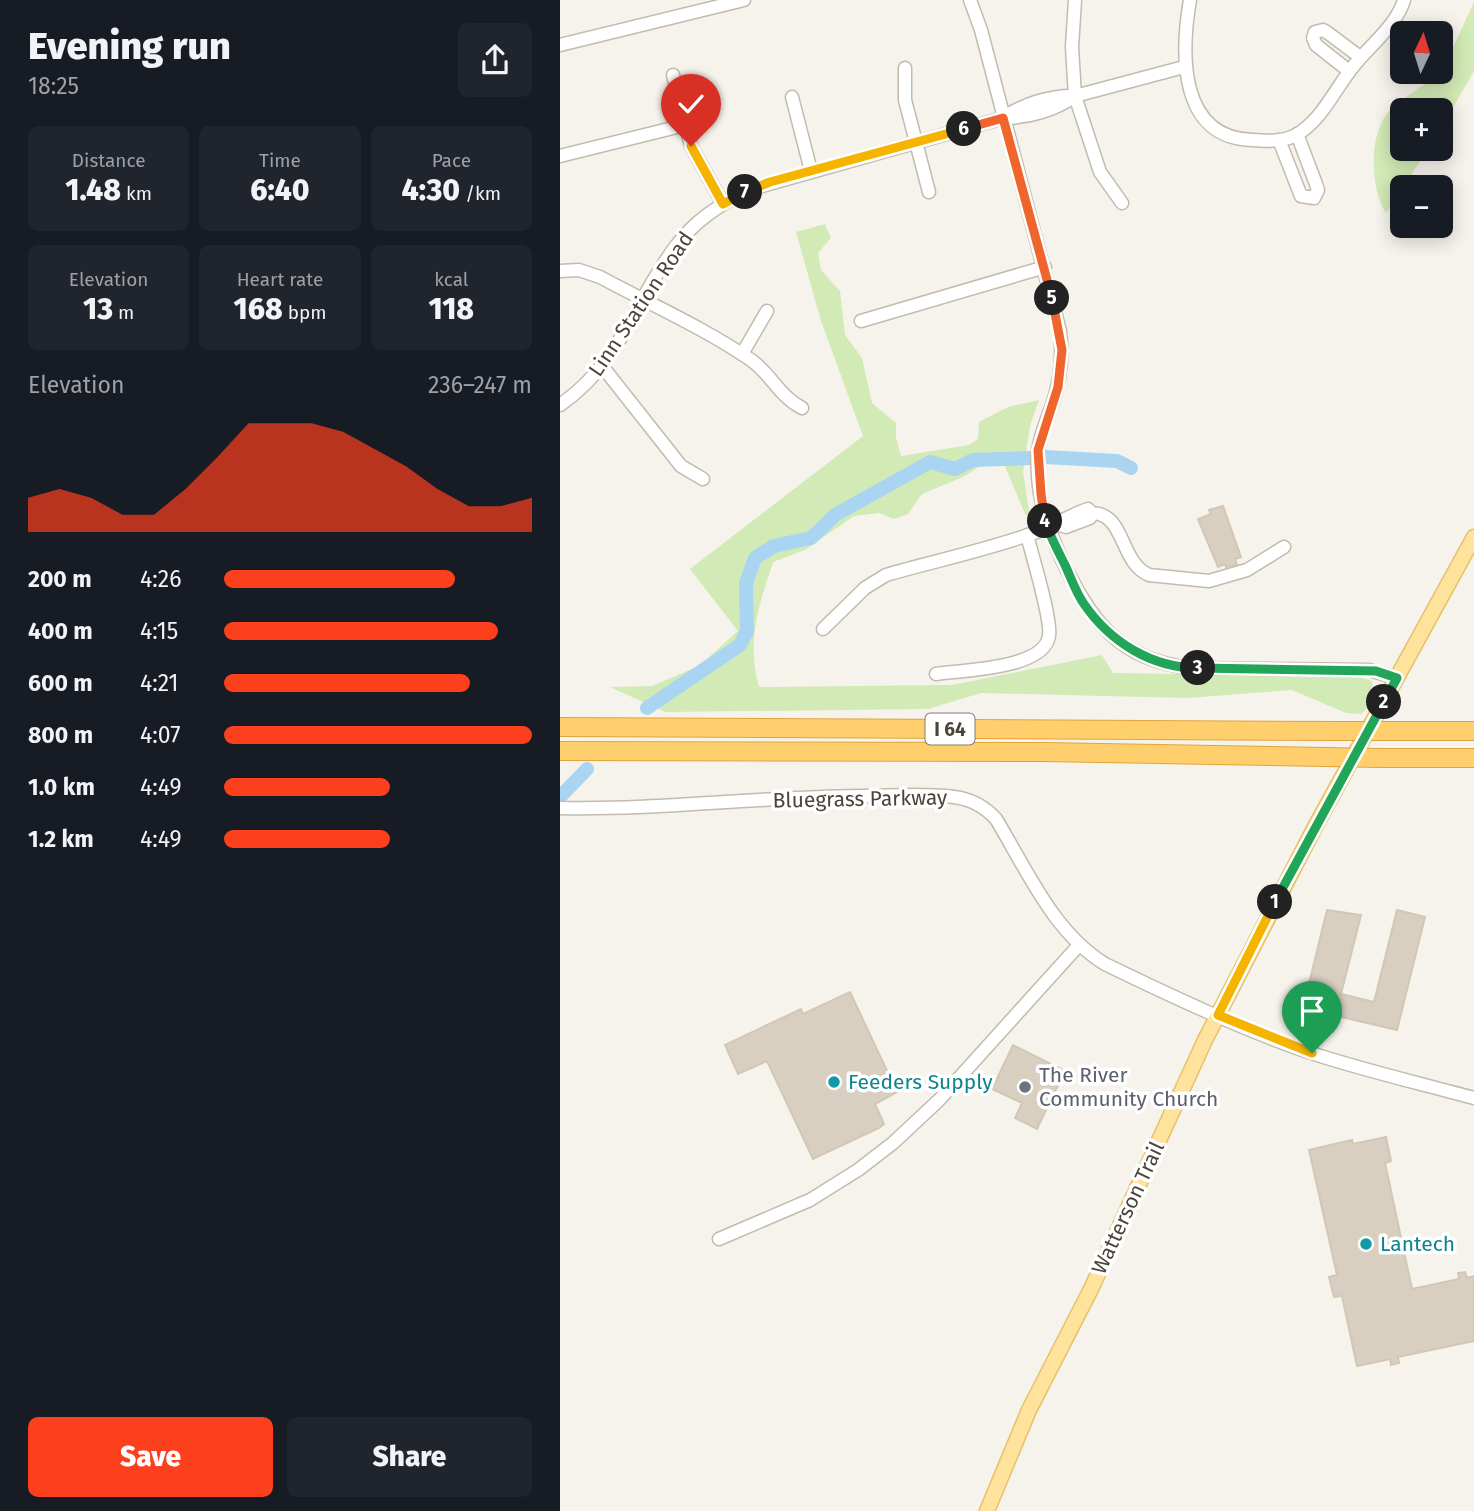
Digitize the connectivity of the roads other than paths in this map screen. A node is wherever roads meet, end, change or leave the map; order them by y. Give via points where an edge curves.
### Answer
1 (744, 0) edge
2 (970, 0) edge
3 (1075, 0) edge
4 (1190, 0) edge
5 (1404, 0) edge
6 (560, 45) edge
7 (1360, 57) junction
8 (1184, 67) junction
9 (905, 68) dead end
10 (1349, 71) junction
11 (673, 75) dead end
12 (1076, 96) junction
13 (792, 97) dead end
14 (1003, 118) junction
15 (685, 125) junction
16 (1297, 134) junction
17 (1279, 140) junction
18 (916, 143) junction
19 (560, 156) edge
20 (811, 171) junction
21 (929, 192) dead end
22 (1122, 203) dead end
23 (723, 204) junction
24 (1045, 267) junction
25 (560, 271) edge
26 (644, 301) junction
27 (767, 310) dead end
28 (861, 321) dead end
29 (742, 354) junction
30 (602, 366) junction
31 (560, 405) edge
32 (802, 408) dead end
33 (703, 479) dead end
34 (1052, 526) junction
35 (1027, 535) junction
36 (1474, 537) edge
37 (1284, 547) dead end
38 (823, 629) dead end
39 (936, 674) dead end
40 (1397, 678) junction
41 (560, 727) edge
42 (1474, 731) edge
43 (560, 751) edge
44 (1474, 758) edge
45 (560, 808) edge
46 (1079, 945) junction
47 (1218, 1015) junction
48 (1474, 1098) edge
49 (719, 1239) dead end
50 (987, 1511) edge

1 - 6 street
2 - 14 street
3 - 12 street
4 - 8 street
5 - 7 street via 1395,18
7 - 10 street
7 - 10 street via 1323,30 1315,32 1316,45
8 - 12 street, Linn Station Road
8 - 17 street via 1192,100 1217,128 1246,140
9 - 18 street via 903,93
10 - 16 street via 1316,117
11 - 15 street
12 - 14 street, Linn Station Road via 1018,108
12 - 22 street via 1100,172
13 - 20 street
14 - 18 street, Linn Station Road
14 - 24 street
15 - 19 street
15 - 23 street
16 - 17 street
16 - 17 street via 1317,184 1314,198 1301,196
18 - 20 street, Linn Station Road
18 - 21 street
20 - 23 street, Linn Station Road via 748,190
23 - 26 street, Linn Station Road via 676,245
24 - 28 street
24 - 34 street via 1062,350 1058,387 1038,450 1041,494
25 - 26 street via 588,272
26 - 29 street
26 - 30 street, Linn Station Road
27 - 29 street
29 - 32 street via 781,394
30 - 31 street, Linn Station Road
30 - 33 street via 681,466
34 - 35 street
34 - 37 street via 1066,527 1092,513 1103,513 1113,521 1127,556 1140,571 1209,581 1247,570
34 - 40 street via 1083,603 1117,640 1149,658 1190,668 1369,670
35 - 38 street via 886,575 865,588
35 - 39 street via 1049,629 1043,650 1006,665
36 - 40 main road, Watterson Trail
40 - 47 main road, Watterson Trail
41 - 42 highway, I 64, bridge
43 - 44 highway, I 64, bridge
45 - 46 street, Bluegrass Parkway via 842,796 964,799 996,819 1056,918
46 - 47 street, Bluegrass Parkway via 1105,964
46 - 49 street via 939,1100 893,1143 810,1200
47 - 48 street, Bluegrass Parkway via 1312,1053
47 - 50 main road, Watterson Trail via 1092,1287 1024,1420

